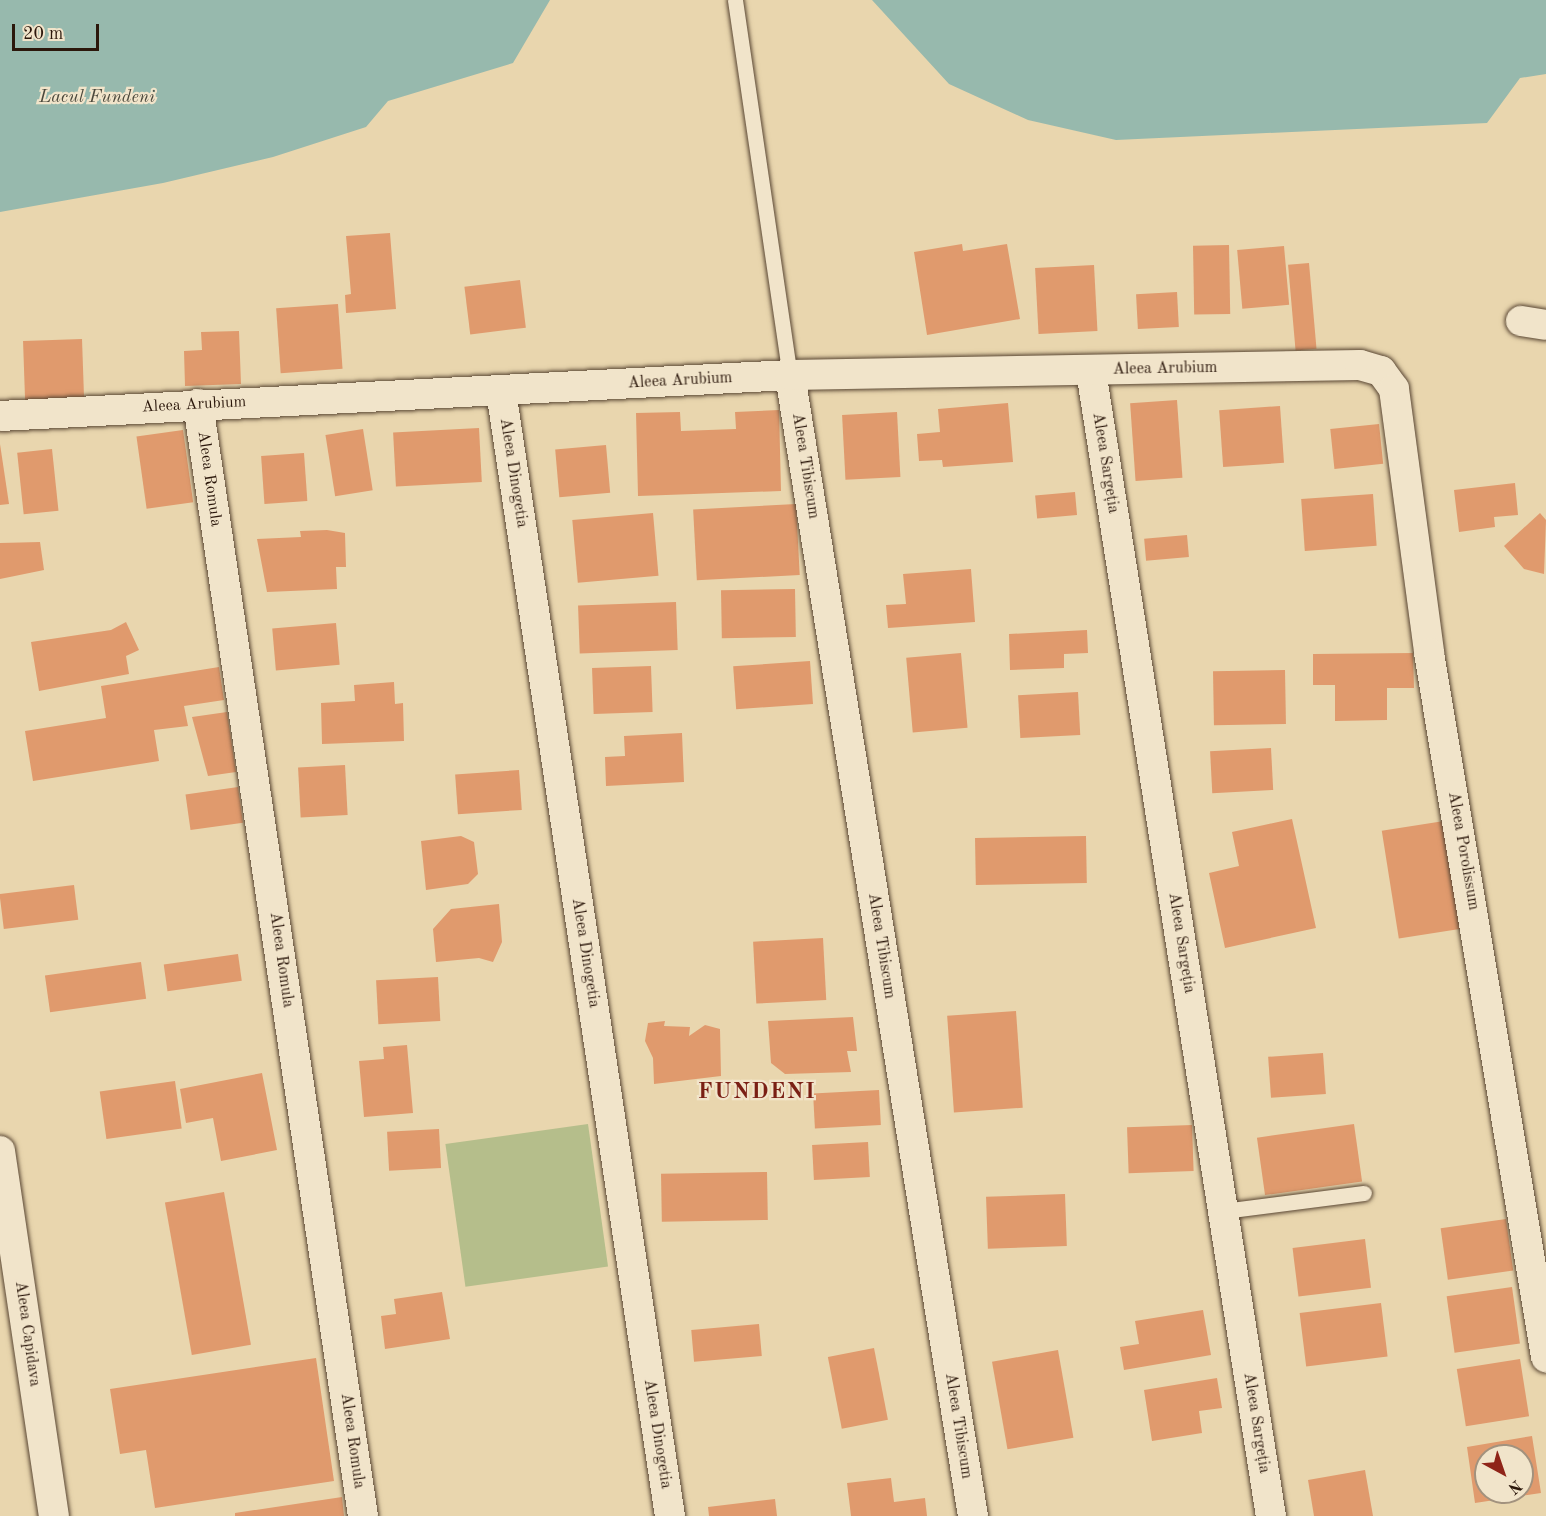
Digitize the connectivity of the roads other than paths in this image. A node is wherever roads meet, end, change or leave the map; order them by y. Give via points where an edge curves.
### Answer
1 (735, 0) edge
2 (1360, 365) joint
3 (1091, 371) junction
4 (790, 375) junction
5 (501, 391) junction
6 (198, 404) junction
7 (0, 416) edge
8 (0, 1151) edge
9 (1364, 1193) dead end
10 (1223, 1211) junction
11 (1546, 1357) edge
12 (54, 1516) edge
13 (363, 1516) edge
14 (670, 1516) edge
15 (973, 1516) edge
16 (1271, 1516) edge

1 - 4 lane
2 - 3 street, Aleea Arubium
2 - 11 street, Aleea Porolissum via 1382,371 1394,389 1429,653
3 - 4 street, Aleea Arubium
3 - 10 street, Aleea Sargeția
4 - 5 street, Aleea Arubium
4 - 15 street, Aleea Tibiscum
5 - 6 street, Aleea Arubium
5 - 14 street, Aleea Dinogetia
6 - 7 street, Aleea Arubium
6 - 13 street, Aleea Romula
8 - 12 street, Aleea Capidava
9 - 10 lane
10 - 16 street, Aleea Sargeția

